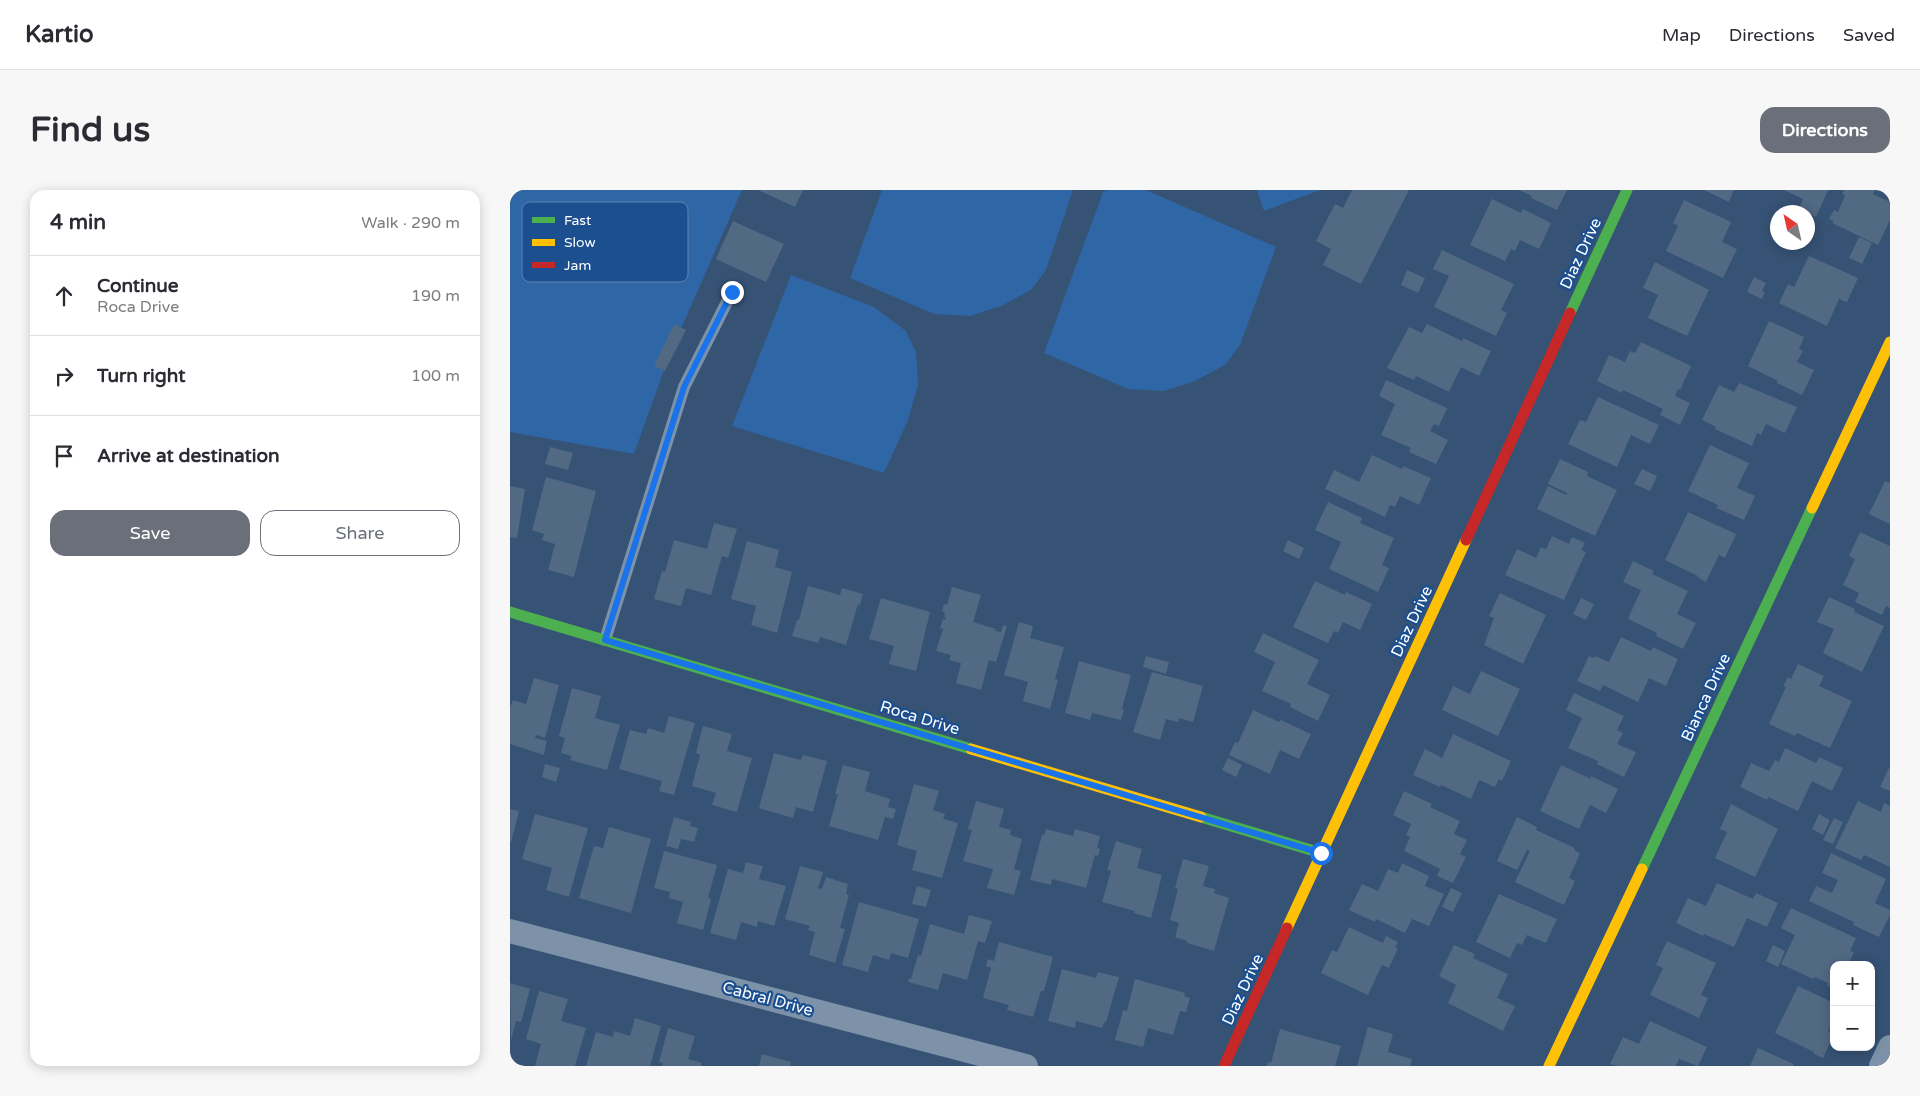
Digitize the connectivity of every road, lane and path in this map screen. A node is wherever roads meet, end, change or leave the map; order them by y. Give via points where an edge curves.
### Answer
1 (1627, 190) edge
2 (732, 292) dead end
3 (1890, 342) edge
4 (510, 612) edge
5 (605, 640) junction
6 (1321, 853) junction
7 (510, 931) edge
8 (1890, 1047) edge
9 (1026, 1066) edge
10 (1224, 1066) edge
11 (1549, 1066) edge
12 (1881, 1066) edge

1 - 6 street, Diaz Drive
2 - 5 lane via 684,387
3 - 11 street, Bianca Drive
4 - 5 street, Roca Drive
5 - 6 street, Roca Drive
6 - 10 street, Diaz Drive
7 - 9 street, Cabral Drive
8 - 12 street

